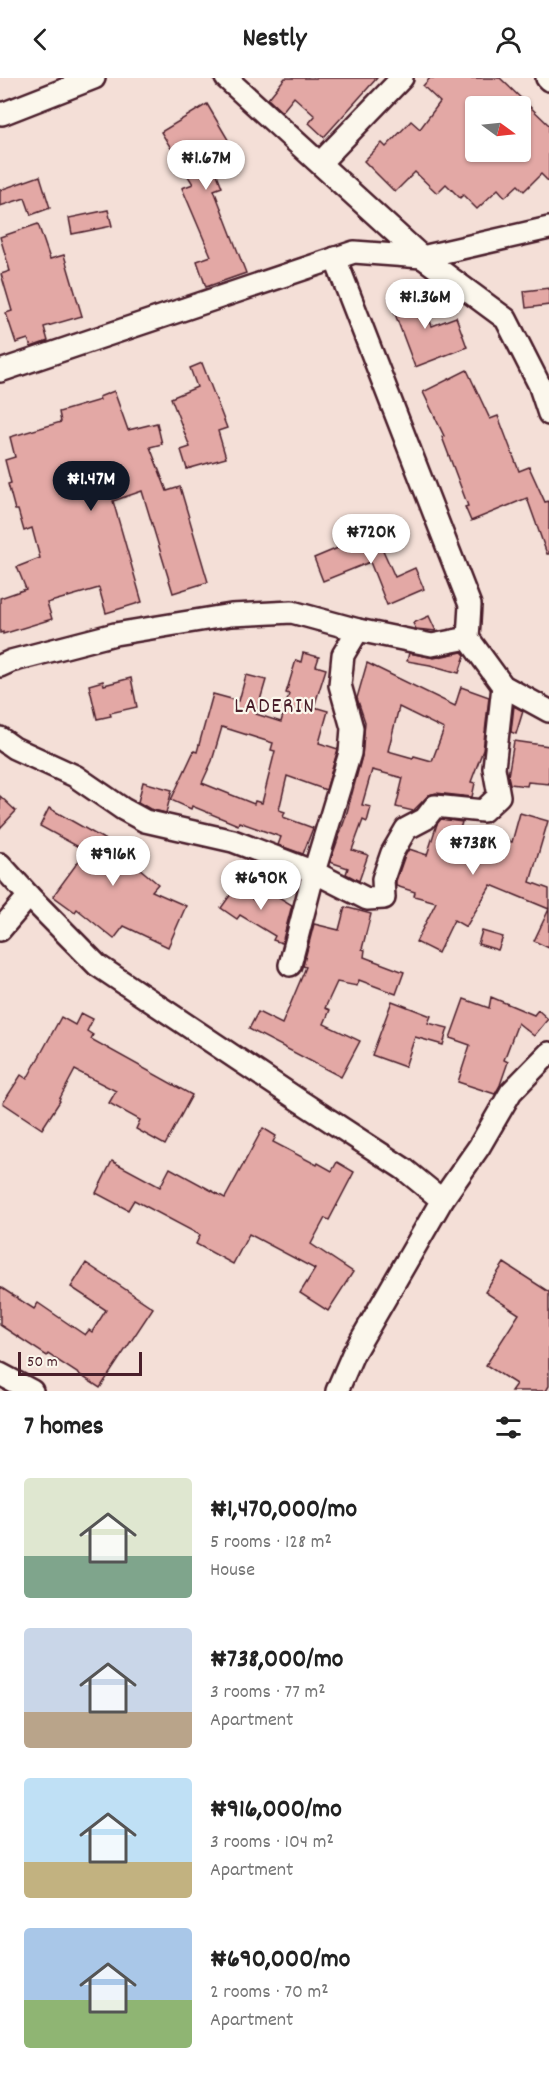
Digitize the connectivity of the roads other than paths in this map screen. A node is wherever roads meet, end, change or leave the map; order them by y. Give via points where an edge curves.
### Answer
1 (94, 78) edge
2 (226, 78) edge
3 (402, 78) edge
4 (1, 112) edge
5 (320, 163) junction
6 (549, 228) edge
7 (422, 257) junction
8 (335, 258) junction
9 (0, 372) edge
10 (544, 384) edge
11 (549, 414) edge
12 (358, 630) junction
13 (468, 638) junction
14 (0, 666) edge
15 (503, 686) junction
16 (549, 711) edge
17 (0, 738) edge
18 (0, 864) edge
19 (314, 872) junction
20 (28, 896) junction
21 (0, 930) edge
22 (290, 965) dead end
23 (549, 1053) edge
24 (442, 1200) junction
25 (0, 1374) edge
26 (32, 1391) edge
27 (337, 1391) edge

1 - 4 street
2 - 5 street
3 - 5 street
5 - 7 street
6 - 7 street
7 - 8 street via 354,252
7 - 10 street via 506,319
8 - 9 street
8 - 13 street via 470,605
10 - 11 street
12 - 13 street via 432,645
12 - 14 street via 292,612 231,615 116,634
12 - 19 street via 343,655 340,685 352,728 350,753
13 - 15 street
15 - 16 street
15 - 19 street via 494,768 499,796 483,812 435,806 425,819 406,829 383,879 384,898 367,899
17 - 19 street via 75,776 145,820 233,841
18 - 20 street
19 - 22 street
20 - 21 street
20 - 24 street via 97,965 405,1169
23 - 24 street via 511,1092
24 - 27 street via 353,1354
25 - 26 street

